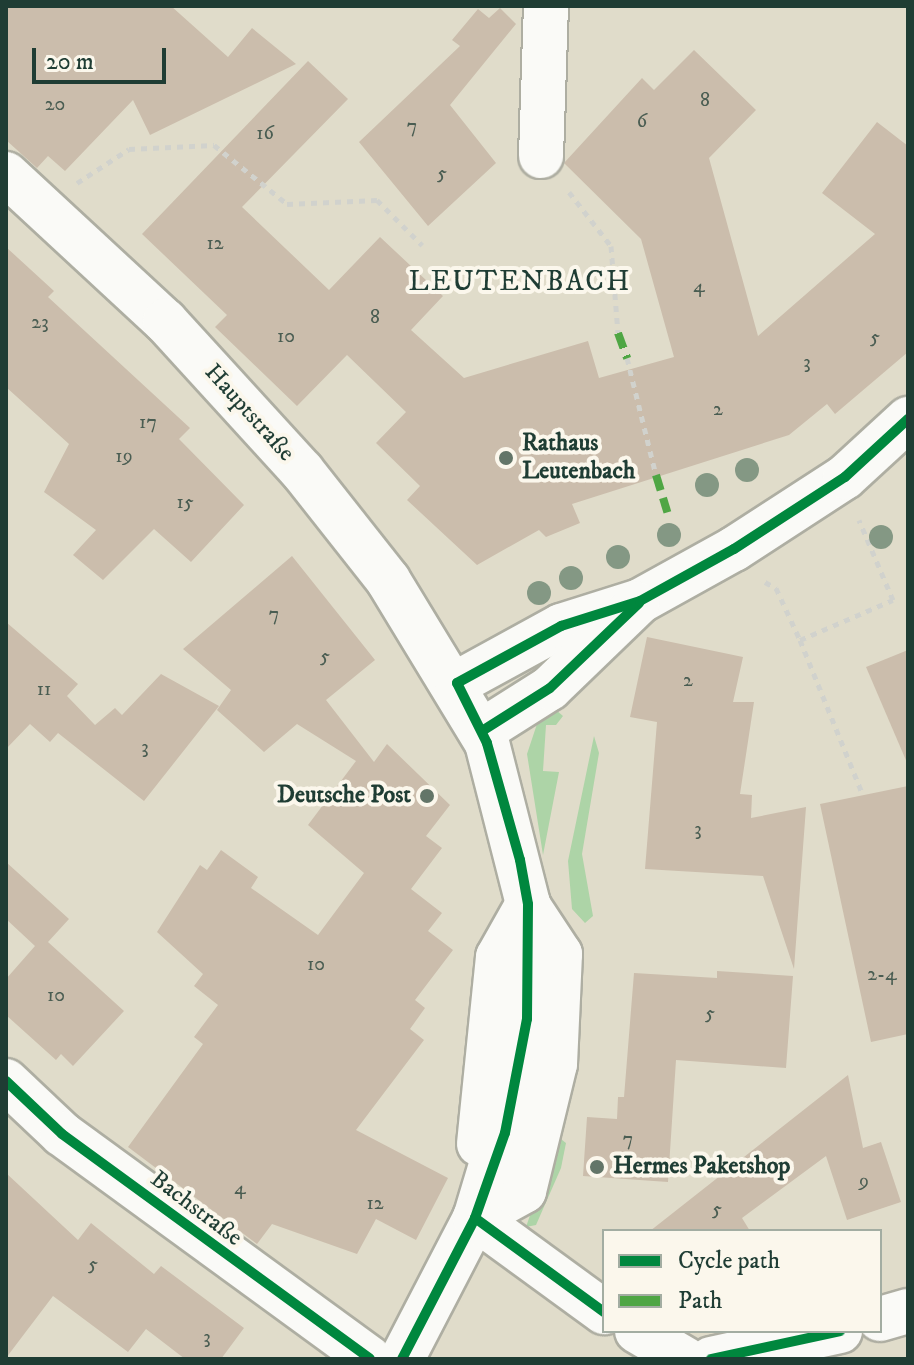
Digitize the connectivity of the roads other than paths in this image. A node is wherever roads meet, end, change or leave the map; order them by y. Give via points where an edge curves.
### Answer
1 (546, 6) edge
2 (541, 156) road end
3 (6, 174) edge
4 (908, 419) edge
5 (640, 601) junction
6 (457, 683) junction
7 (482, 731) junction
8 (6, 1081) edge
9 (475, 1218) junction
10 (602, 1311) edge
11 (908, 1311) edge
12 (882, 1318) edge
13 (640, 1333) edge
14 (831, 1333) edge
15 (370, 1359) edge
16 (402, 1359) edge
17 (685, 1359) edge
18 (711, 1359) edge

1 - 2 street
3 - 6 street, Hauptstraße via 165,321 302,471
4 - 5 street via 797,511
5 - 6 street via 561,626
5 - 7 street via 550,688
6 - 7 street, Hauptstraße
7 - 9 street, Hauptstraße via 528,904 521,1065
8 - 15 street, Bachstraße via 62,1134
9 - 10 street
9 - 16 street, Hauptstraße
11 - 12 street
13 - 17 street
14 - 18 street

